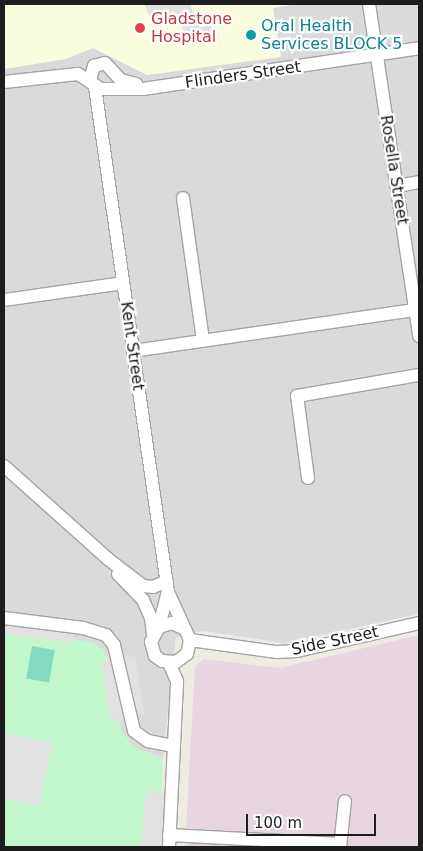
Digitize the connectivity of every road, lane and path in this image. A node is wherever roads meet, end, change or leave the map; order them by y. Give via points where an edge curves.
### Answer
1 (369, 4) edge
2 (419, 48) edge
3 (377, 54) junction
4 (114, 71) junction
5 (4, 82) edge
6 (97, 83) junction
7 (155, 87) junction
8 (419, 182) edge
9 (397, 186) junction
10 (183, 198) dead end
11 (123, 283) junction
12 (4, 300) edge
13 (415, 310) junction
14 (419, 336) edge
15 (203, 341) junction
16 (133, 351) junction
17 (419, 376) edge
18 (4, 466) edge
19 (308, 478) dead end
20 (108, 559) junction
21 (167, 586) junction
22 (4, 618) edge
23 (419, 623) edge
24 (156, 631) junction
25 (187, 635) junction
26 (169, 663) junction
27 (173, 746) junction
28 (345, 801) dead end
29 (169, 841) edge
30 (340, 846) edge

1 - 3 street, Rosella Street
2 - 3 street, Flinders Street
3 - 7 street, Flinders Street
3 - 9 street, Rosella Street
4 - 6 street via 113,83
4 - 6 street, Flinders Street via 105,63
4 - 7 street, Flinders Street via 120,80
5 - 6 street, Flinders Street via 78,74
6 - 7 street, Flinders Street
6 - 11 street, Kent Street via 96,101
8 - 9 street
9 - 13 street, Rosella Street
10 - 15 street
11 - 12 street
11 - 16 street, Kent Street
13 - 14 street, Rosella Street
13 - 15 street
15 - 16 street
16 - 21 street, Kent Street
17 - 19 street via 298,396
18 - 20 street
20 - 21 street via 143,586
20 - 24 street via 143,600
21 - 24 street, Kent Street
21 - 25 street, Kent Street
22 - 27 street via 83,628 106,635 114,645 134,731 148,741
23 - 25 street, Side Street via 297,651 277,652
24 - 25 street via 172,624
24 - 26 street via 151,642 155,656
25 - 26 street via 190,647 182,659
26 - 27 street via 177,681
27 - 29 street
28 - 30 street
29 - 30 street

